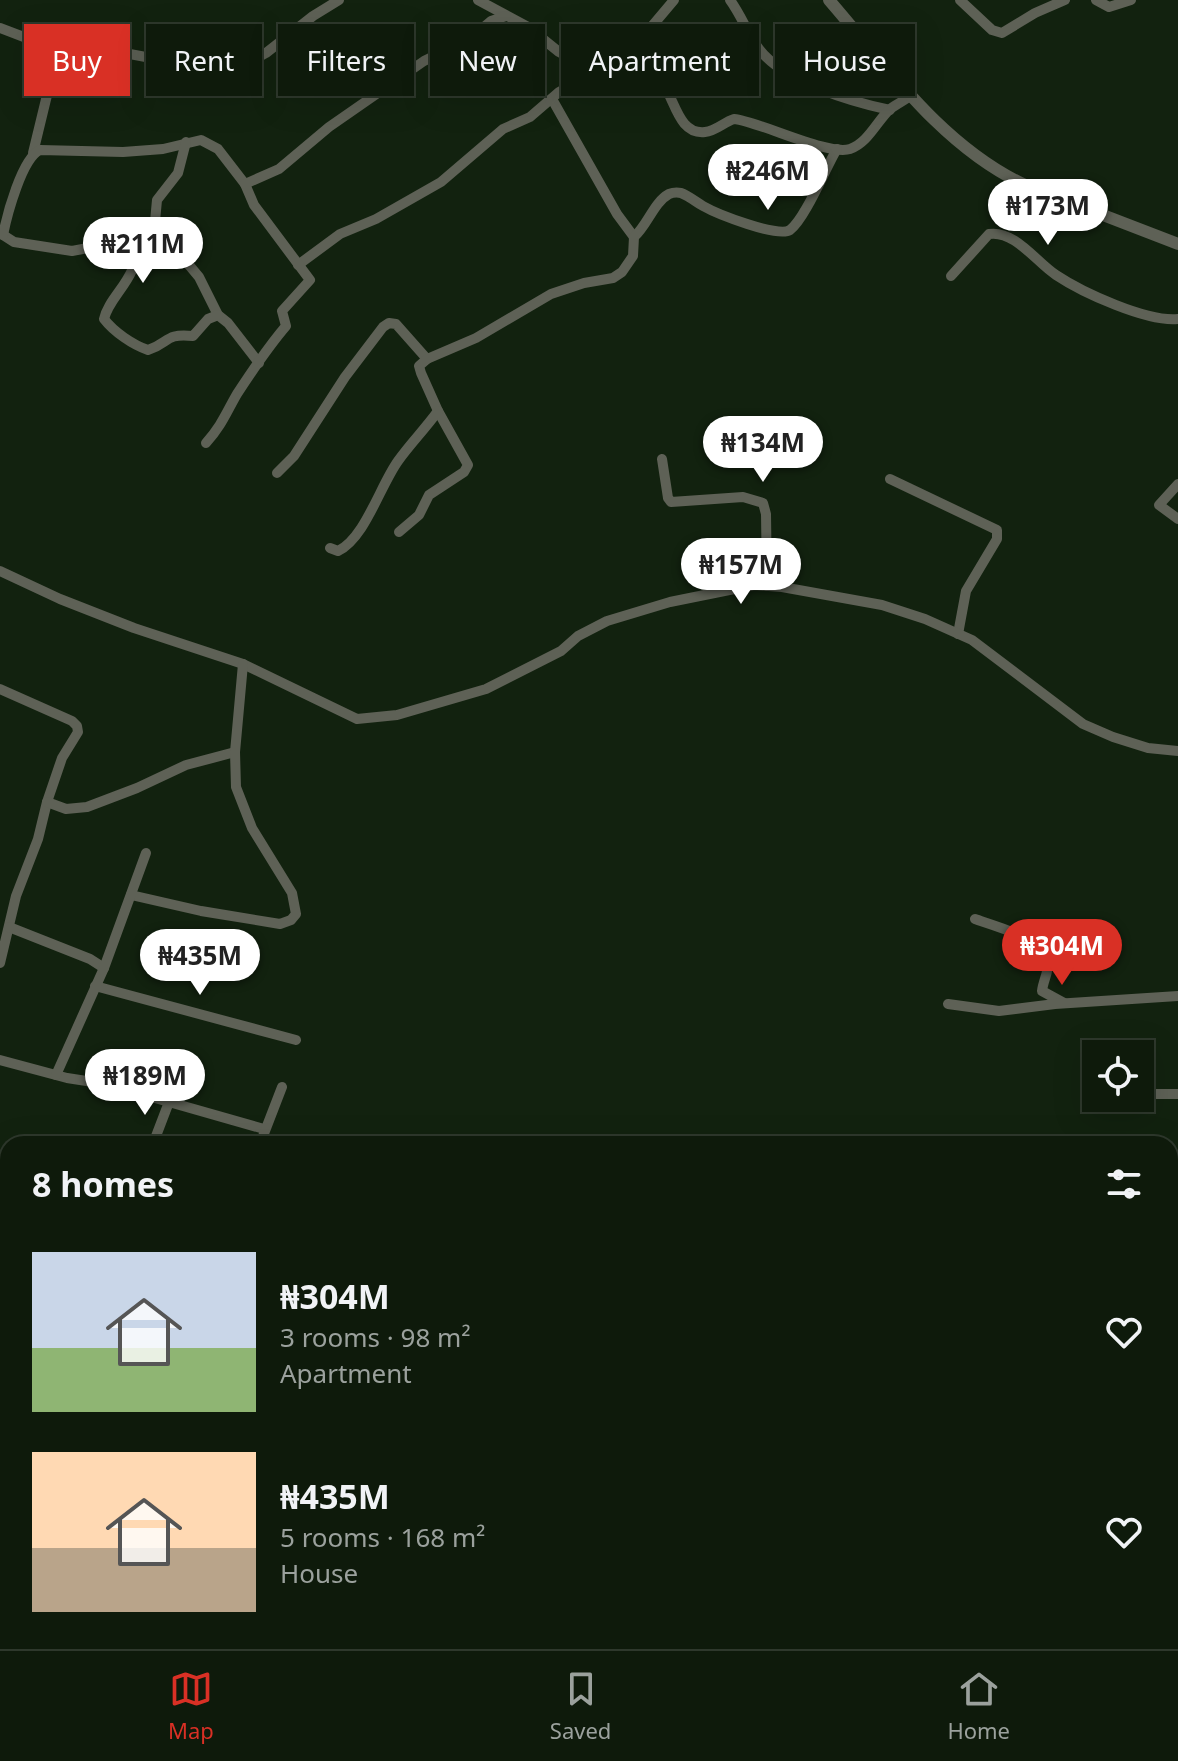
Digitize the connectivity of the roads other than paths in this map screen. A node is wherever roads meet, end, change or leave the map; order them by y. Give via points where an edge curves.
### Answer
1 (339, 0) edge
2 (674, 0) edge
3 (730, 0) edge
4 (829, 0) edge
5 (960, 0) edge
6 (1065, 0) edge
7 (1096, 0) edge
8 (1131, 0) edge
9 (481, 2) edge
10 (506, 16) junction
11 (491, 21) junction
12 (654, 24) edge
13 (850, 24) edge
14 (0, 28) edge
15 (24, 37) edge
16 (561, 53) edge
17 (130, 54) edge
18 (561, 93) edge
19 (47, 96) edge
20 (670, 96) edge
21 (911, 96) edge
22 (913, 96) edge
23 (552, 99) junction
24 (890, 110) junction
25 (186, 142) junction
26 (837, 149) junction
27 (33, 153) junction
28 (245, 184) junction
29 (1, 234) edge
30 (634, 237) junction
31 (135, 243) junction
32 (153, 243) junction
33 (1178, 244) edge
34 (298, 265) junction
35 (951, 276) dead end
36 (218, 315) junction
37 (1178, 319) edge
38 (427, 359) junction
39 (259, 363) junction
40 (438, 411) junction
41 (206, 443) dead end
42 (662, 459) dead end
43 (277, 473) dead end
44 (890, 479) dead end
45 (1178, 484) edge
46 (1178, 519) edge
47 (399, 532) dead end
48 (330, 548) dead end
49 (0, 571) edge
50 (767, 586) junction
51 (958, 634) junction
52 (243, 664) junction
53 (0, 689) edge
54 (1178, 751) edge
55 (235, 752) junction
56 (47, 802) junction
57 (146, 853) dead end
58 (131, 895) junction
59 (975, 919) dead end
60 (9, 927) junction
61 (0, 963) edge
62 (104, 968) junction
63 (95, 986) junction
64 (1178, 996) edge
65 (948, 1004) dead end
66 (1066, 1004) junction
67 (296, 1040) dead end
68 (0, 1060) edge
69 (56, 1075) junction
70 (282, 1087) dead end
71 (1154, 1094) edge
72 (1178, 1094) edge
73 (169, 1102) junction
74 (264, 1129) junction
75 (156, 1136) edge
76 (262, 1136) edge

1 - 17 street via 250,62
2 - 12 street
3 - 24 street via 760,51 776,65 857,102
4 - 13 street
5 - 6 street via 1002,33
7 - 8 street via 1109,7
9 - 10 street
9 - 11 street
10 - 11 street
10 - 16 street
11 - 28 street via 366,101 279,169
14 - 15 street
18 - 23 street
19 - 27 street
20 - 26 street via 691,130 706,132 742,120
21 - 24 street
22 - 33 street via 1001,174
23 - 30 street
23 - 34 street via 492,137 441,182 340,234
24 - 26 street via 856,145
25 - 27 street via 163,149
25 - 28 street via 211,143
25 - 32 street via 178,173 156,205
26 - 30 street via 789,231 780,233 730,217 674,192 665,196
27 - 29 street
28 - 34 street
29 - 31 street via 14,242 72,251
30 - 38 street via 633,256 613,278 551,294 476,338
31 - 32 street
31 - 36 street via 136,255 122,291 105,312 109,325 148,350 170,337 193,336
32 - 36 street via 174,250 192,267
34 - 39 street via 309,284 282,311 286,326
35 - 37 street via 980,242 998,233 1079,288 1143,315
36 - 39 street
38 - 40 street via 419,366
38 - 43 street via 396,324 383,327
39 - 41 street
40 - 47 street via 468,465 429,495 419,515
40 - 48 street via 398,461 353,540 338,551
42 - 50 street via 671,502 743,497 763,503
44 - 51 street via 997,530 997,539 966,591
45 - 46 street via 1159,505
49 - 52 street via 134,628
50 - 51 street via 882,605
50 - 52 street via 670,602 607,621 486,689 397,715 357,719
51 - 54 street via 1083,724 1148,748
52 - 55 street
53 - 56 street via 77,726
55 - 56 street via 186,765 87,807 66,809
55 - 58 street via 239,799 292,893 296,914 280,924
56 - 60 street
57 - 58 street
58 - 62 street
59 - 66 street via 1025,937 1043,950 1048,963 1042,991
60 - 61 street
60 - 62 street
62 - 63 street
63 - 67 street
63 - 69 street
64 - 66 street
65 - 66 street via 999,1011
68 - 69 street
69 - 73 street
70 - 74 street
71 - 72 street
73 - 74 street
73 - 75 street
74 - 76 street

